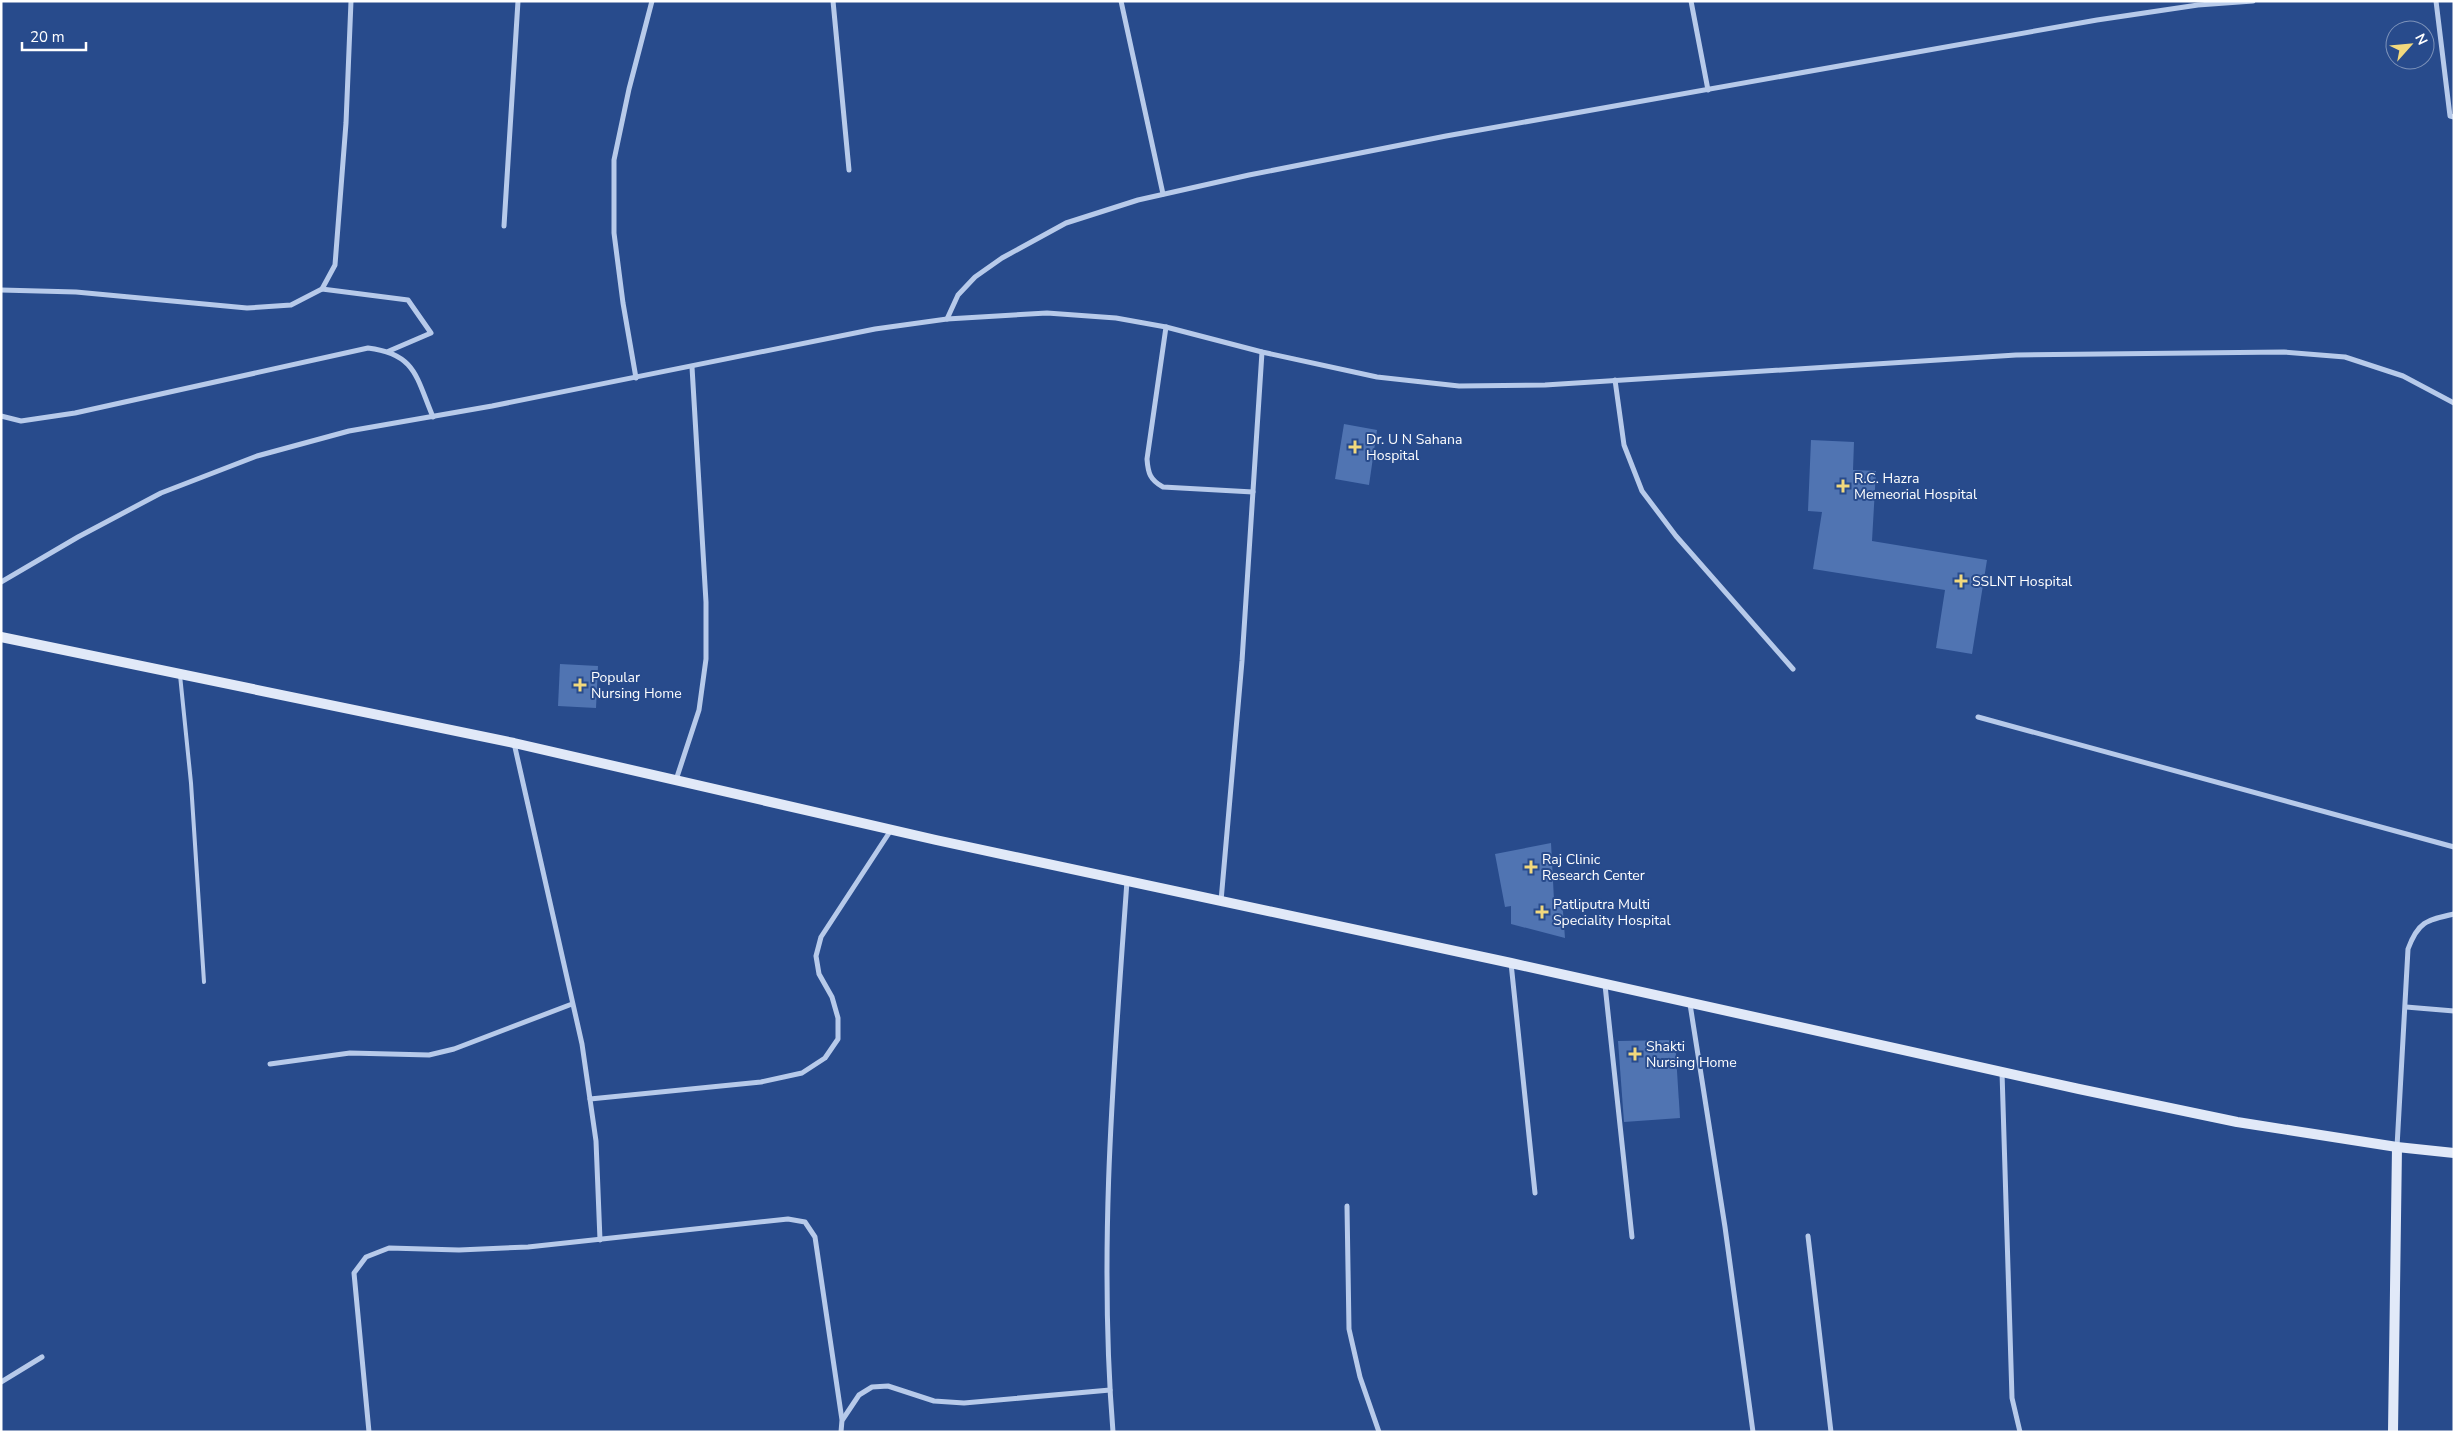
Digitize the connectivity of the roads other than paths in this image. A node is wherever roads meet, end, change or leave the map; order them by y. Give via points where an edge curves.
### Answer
1 (351, 1) edge
2 (518, 1) edge
3 (652, 1) edge
4 (833, 1) edge
5 (1121, 1) edge
6 (1691, 1) edge
7 (2253, 1) edge
8 (2436, 1) edge
9 (1708, 90) junction
10 (2454, 117) edge
11 (849, 170) dead end
12 (1163, 194) junction
13 (504, 226) dead end
14 (322, 289) junction
15 (1, 290) edge
16 (947, 319) junction
17 (1166, 326) junction
18 (389, 351) junction
19 (1262, 352) junction
20 (692, 367) junction
21 (636, 378) junction
22 (1615, 380) junction
23 (2454, 403) edge
24 (1, 416) edge
25 (433, 416) junction
26 (1253, 492) junction
27 (1, 582) edge
28 (1, 637) edge
29 (1793, 669) dead end
30 (180, 673) junction
31 (1978, 717) dead end
32 (514, 743) junction
33 (676, 780) junction
34 (891, 830) junction
35 (2454, 847) edge
36 (1126, 881) junction
37 (1221, 901) junction
38 (2454, 914) edge
39 (1511, 963) junction
40 (204, 982) dead end
41 (1605, 985) junction
42 (572, 1004) junction
43 (1690, 1004) junction
44 (2406, 1007) junction
45 (2454, 1011) edge
46 (270, 1064) dead end
47 (2002, 1072) junction
48 (590, 1099) junction
49 (2397, 1147) junction
50 (2454, 1153) edge
51 (1535, 1193) dead end
52 (1347, 1206) dead end
53 (1808, 1236) dead end
54 (1632, 1237) dead end
55 (600, 1240) junction
56 (42, 1357) dead end
57 (1, 1382) edge
58 (1110, 1390) junction
59 (842, 1420) junction
60 (368, 1432) edge
61 (841, 1432) edge
62 (1113, 1432) edge
63 (1379, 1432) edge
64 (1753, 1432) edge
65 (1831, 1432) edge
66 (2020, 1432) edge
67 (2393, 1432) edge

1 - 14 street via 335,265
2 - 13 street
3 - 21 street via 614,160 614,233
4 - 11 street
5 - 12 street
6 - 9 street
7 - 9 street via 2198,5 2097,20
8 - 10 street via 2444,82 2450,116
9 - 12 street via 1446,136
12 - 16 street via 1066,223 1002,258 975,277 958,295
14 - 15 street via 291,305 247,308 76,292
14 - 18 street via 408,300 431,334
16 - 17 street via 1046,314 1116,318
16 - 20 street via 875,329
17 - 19 street
17 - 26 street via 1147,459 1148,473 1163,487
18 - 24 street via 368,348 75,413 21,420
18 - 25 street via 410,366
19 - 22 street via 1377,377 1460,386
19 - 26 street
20 - 21 street
20 - 33 street via 706,602 706,659 699,710
21 - 25 street
22 - 23 street via 2016,355 2284,352 2345,358 2403,376
22 - 29 street via 1624,445 1642,491 1676,536
25 - 27 street via 349,431 257,456 161,493
26 - 37 street
28 - 30 main road
30 - 32 main road
30 - 40 lane
31 - 35 street
32 - 33 main road
32 - 42 street
33 - 34 main road
34 - 36 main road
34 - 48 street via 822,937 816,956 819,974 832,997 838,1018 838,1038 825,1058 802,1073 761,1082
36 - 37 main road
36 - 58 street via 1111,1105 1106,1269
37 - 39 main road
38 - 44 street via 2427,920 2415,931 2408,949
39 - 41 main road
39 - 51 street
41 - 43 main road
41 - 54 street
42 - 46 street via 454,1049 429,1055 350,1053
42 - 48 street
43 - 47 main road
43 - 64 street
44 - 45 street
44 - 49 street
47 - 49 main road via 2237,1122
47 - 66 street via 2012,1398
48 - 55 street via 596,1141
49 - 50 main road
49 - 67 main road
52 - 63 street via 1349,1330 1360,1377
53 - 65 street
55 - 59 street via 788,1219 805,1222 815,1237
55 - 60 street via 458,1250 389,1248 366,1257 354,1274
56 - 57 street
58 - 59 street via 964,1403 934,1401 888,1386 872,1387 859,1395
58 - 62 street
59 - 61 street

